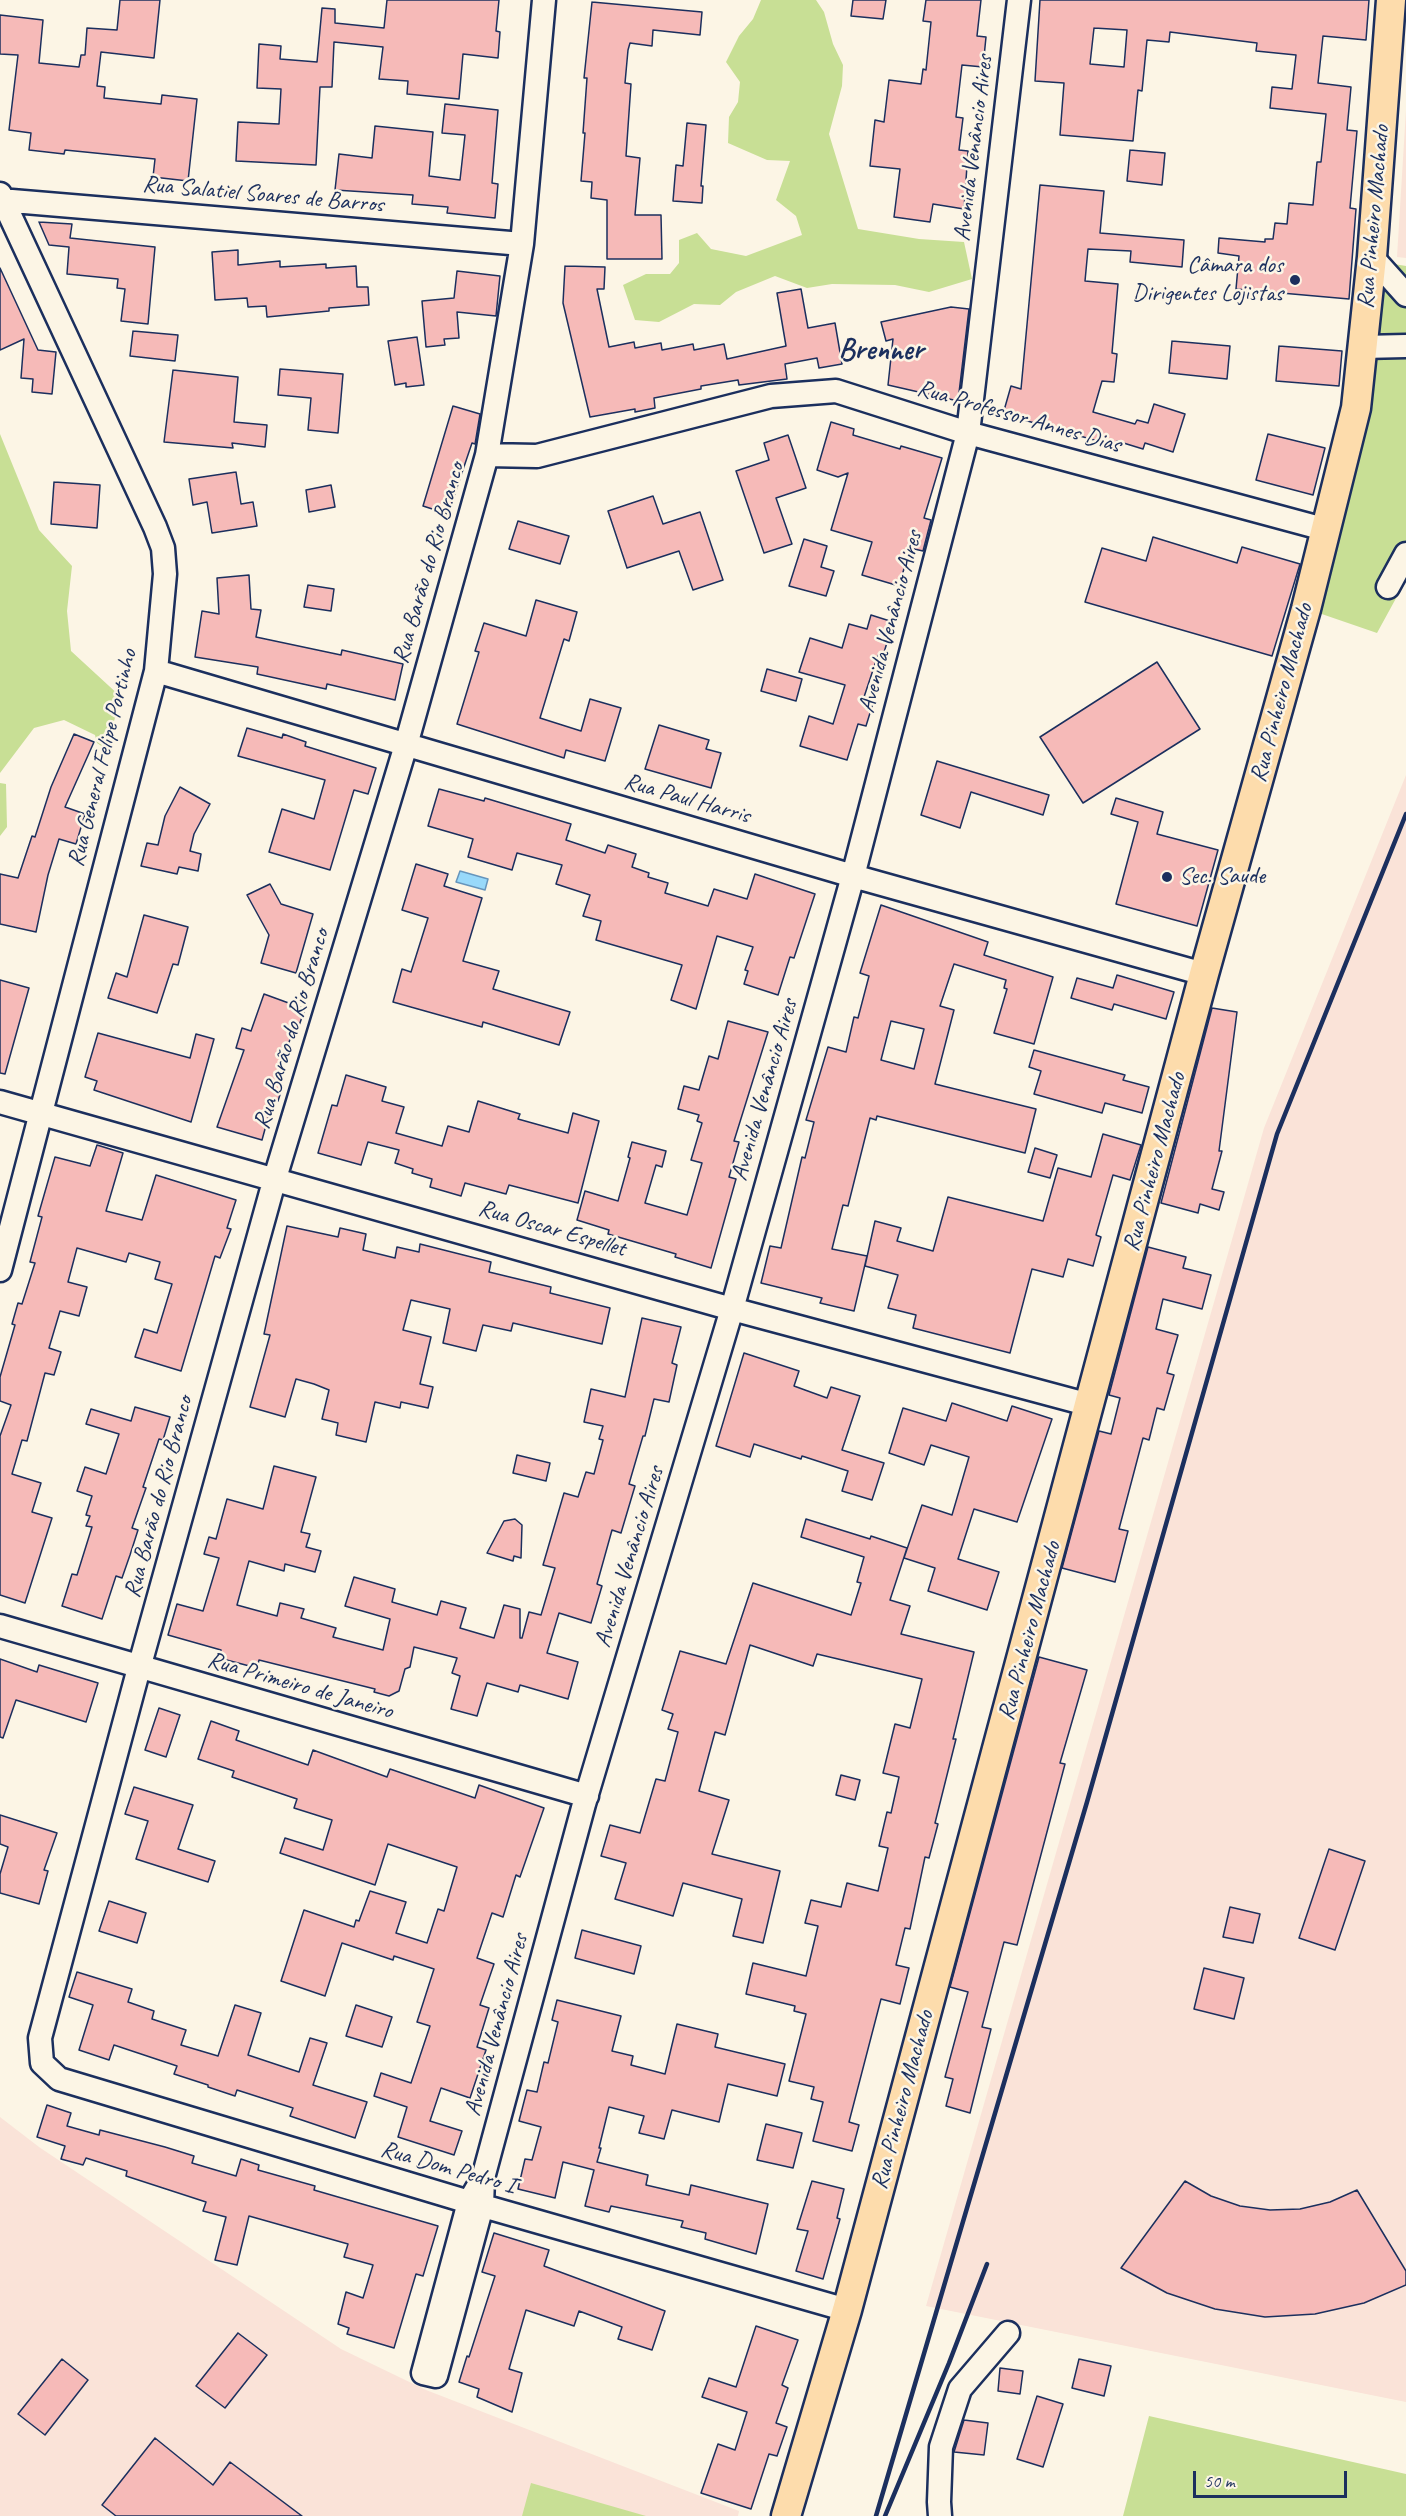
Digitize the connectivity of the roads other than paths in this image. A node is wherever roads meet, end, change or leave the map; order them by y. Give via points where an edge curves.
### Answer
1 (544, 0) edge
2 (1019, 0) edge
3 (1390, 0) edge
4 (1, 198) edge
5 (522, 244) junction
6 (1372, 257) junction
7 (1406, 295) edge
8 (1406, 346) edge
9 (1363, 347) junction
10 (968, 433) junction
11 (487, 455) junction
12 (1324, 529) junction
13 (1406, 554) edge
14 (1388, 587) dead end
15 (156, 671) junction
16 (406, 745) junction
17 (853, 876) junction
18 (1204, 974) junction
19 (0, 1102) edge
20 (40, 1112) junction
21 (275, 1178) junction
22 (0, 1270) edge
23 (732, 1309) junction
24 (1090, 1405) junction
25 (0, 1626) edge
26 (139, 1668) junction
27 (586, 1796) junction
28 (42, 2063) joint
29 (475, 2204) junction
30 (455, 2279) dead end
31 (847, 2310) junction
32 (1008, 2333) dead end
33 (786, 2516) edge
34 (940, 2516) edge

1 - 5 street, Rua Barão do Rio Branco
2 - 10 street, Avenida Venâncio Aires
3 - 6 main road, Rua Pinheiro Machado
4 - 5 street, Rua Salatiel Soares de Barros
4 - 15 street, Rua General Felipe Portinho via 163,548 165,573
5 - 11 street, Rua Barão do Rio Branco
6 - 7 street
6 - 9 main road, Rua Pinheiro Machado
8 - 9 street
9 - 12 main road, Rua Pinheiro Machado via 1356,408
10 - 11 street, Rua Professor Annes Dias via 836,391 771,396 537,456
10 - 12 street, Rua Professor Annes Dias
10 - 17 street, Avenida Venâncio Aires
11 - 16 street, Rua Barão do Rio Branco
12 - 18 main road, Rua Pinheiro Machado via 1306,609
13 - 14 street
15 - 16 street, Rua Paul Harris
15 - 20 street, Rua General Felipe Portinho
16 - 17 street, Rua Paul Harris
16 - 21 street, Rua Barão do Rio Branco
17 - 18 street, Rua Paul Harris
17 - 23 street, Avenida Venâncio Aires
18 - 24 main road, Rua Pinheiro Machado
19 - 20 street, Rua Oscar Espellet
20 - 21 street, Rua Oscar Espellet
20 - 22 street, Rua General Felipe Portinho
21 - 23 street, Rua Oscar Espellet
21 - 26 street, Rua Barão do Rio Branco
23 - 24 street, Rua Oscar Espellet
23 - 27 street, Avenida Venâncio Aires
24 - 31 main road, Rua Pinheiro Machado
25 - 26 street, Rua Primeiro de Janeiro
26 - 27 street, Rua Primeiro de Janeiro
26 - 28 street, Rua Barão do Rio Branco via 40,2038
27 - 29 street, Avenida Venâncio Aires
28 - 29 street, Rua Dom Pedro I via 59,2079
29 - 30 street, Avenida Venâncio Aires
29 - 31 street, Rua Dom Pedro I
31 - 33 main road, Rua Pinheiro Machado
32 - 34 street via 960,2389 941,2447

